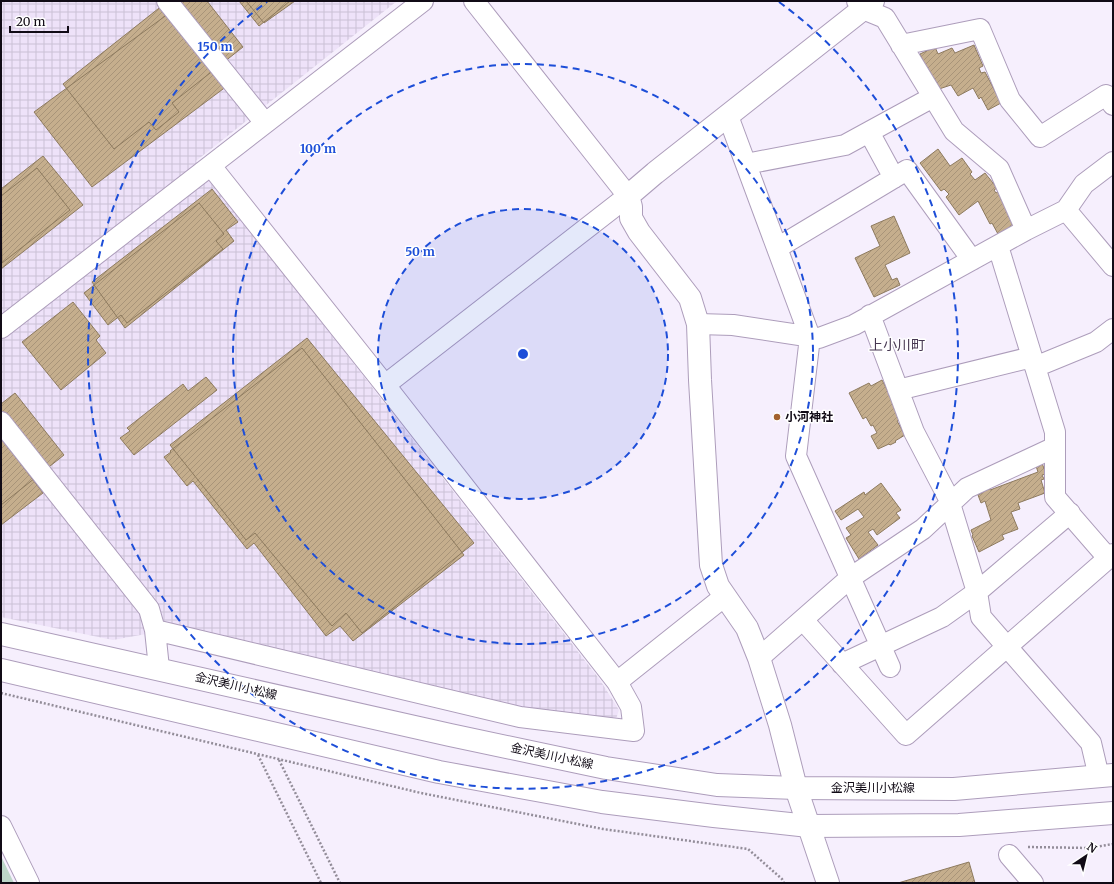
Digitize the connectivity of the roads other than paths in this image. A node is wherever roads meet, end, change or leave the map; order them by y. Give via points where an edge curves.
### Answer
1 (167, 1) edge
2 (423, 1) edge
3 (474, 1) edge
4 (864, 4) edge
5 (901, 45) junction
6 (933, 97) junction
7 (1113, 105) edge
8 (728, 116) junction
9 (266, 124) junction
10 (869, 132) junction
11 (1113, 162) edge
12 (746, 164) junction
13 (211, 166) junction
14 (894, 178) junction
15 (628, 196) junction
16 (1066, 210) junction
17 (1026, 230) junction
18 (998, 246) junction
19 (778, 248) junction
20 (972, 260) junction
21 (1113, 266) edge
22 (870, 315) junction
23 (698, 324) junction
24 (1, 328) edge
25 (1113, 329) edge
26 (810, 337) junction
27 (1033, 362) junction
28 (385, 385) junction
29 (898, 390) junction
30 (1, 422) edge
31 (1055, 447) junction
32 (950, 504) junction
33 (1070, 514) junction
34 (1111, 556) edge
35 (850, 578) junction
36 (977, 592) junction
37 (725, 596) junction
38 (803, 620) junction
39 (155, 630) junction
40 (1, 634) edge
41 (880, 646) junction
42 (1007, 646) junction
43 (759, 658) junction
44 (842, 664) junction
45 (890, 667) dead end
46 (159, 668) junction
47 (1, 670) edge
48 (617, 682) junction
49 (1106, 776) edge
50 (796, 788) junction
51 (1113, 813) edge
52 (1, 826) edge
53 (809, 826) junction
54 (1009, 855) road end
55 (29, 883) edge
56 (828, 883) edge
57 (1033, 883) edge

1 - 9 street
2 - 9 street
3 - 15 street
4 - 5 street via 885,18
4 - 8 main road
5 - 6 street
5 - 7 street via 980,29 1010,100 1040,137 1106,95
6 - 10 street
6 - 17 street via 954,131 999,169
8 - 12 street
8 - 15 main road
9 - 13 street
10 - 12 street via 845,145
10 - 14 street
11 - 16 street via 1084,184
12 - 19 street
13 - 24 street
13 - 28 street
14 - 19 street
14 - 20 street via 907,170
15 - 23 main road via 631,218 690,298
15 - 28 street
16 - 17 street
16 - 21 street
17 - 18 street
18 - 20 street
18 - 27 street
19 - 26 street
20 - 22 street
22 - 26 street via 854,325 819,338
22 - 29 street
23 - 26 street via 733,325
23 - 37 main road via 711,565 718,586
25 - 27 street via 1096,342
26 - 35 street via 796,456
27 - 29 street
27 - 31 street via 1055,432
28 - 48 street
29 - 32 street via 914,432
30 - 39 street via 149,609
31 - 32 street via 967,488
31 - 33 street via 1055,497
32 - 35 street via 923,529
32 - 36 street
33 - 34 street
33 - 36 street
34 - 42 street
35 - 38 street
35 - 41 street
36 - 41 street via 942,616
36 - 42 street via 982,617
37 - 43 main road via 747,628
37 - 48 street
38 - 43 street
38 - 44 street
39 - 46 street
39 - 48 street via 520,717 634,731 631,706
40 - 46 main road, 金沢美川小松線
41 - 44 street
41 - 45 street
42 - 44 street via 906,735
42 - 49 street via 1091,743
43 - 50 main road
46 - 50 main road, 金沢美川小松線 via 606,768 717,785
47 - 53 main road via 439,772 602,802
49 - 50 main road, 金沢美川小松線 via 954,789
50 - 53 main road
51 - 53 main road via 959,825
52 - 55 street
53 - 56 main road
54 - 57 street

